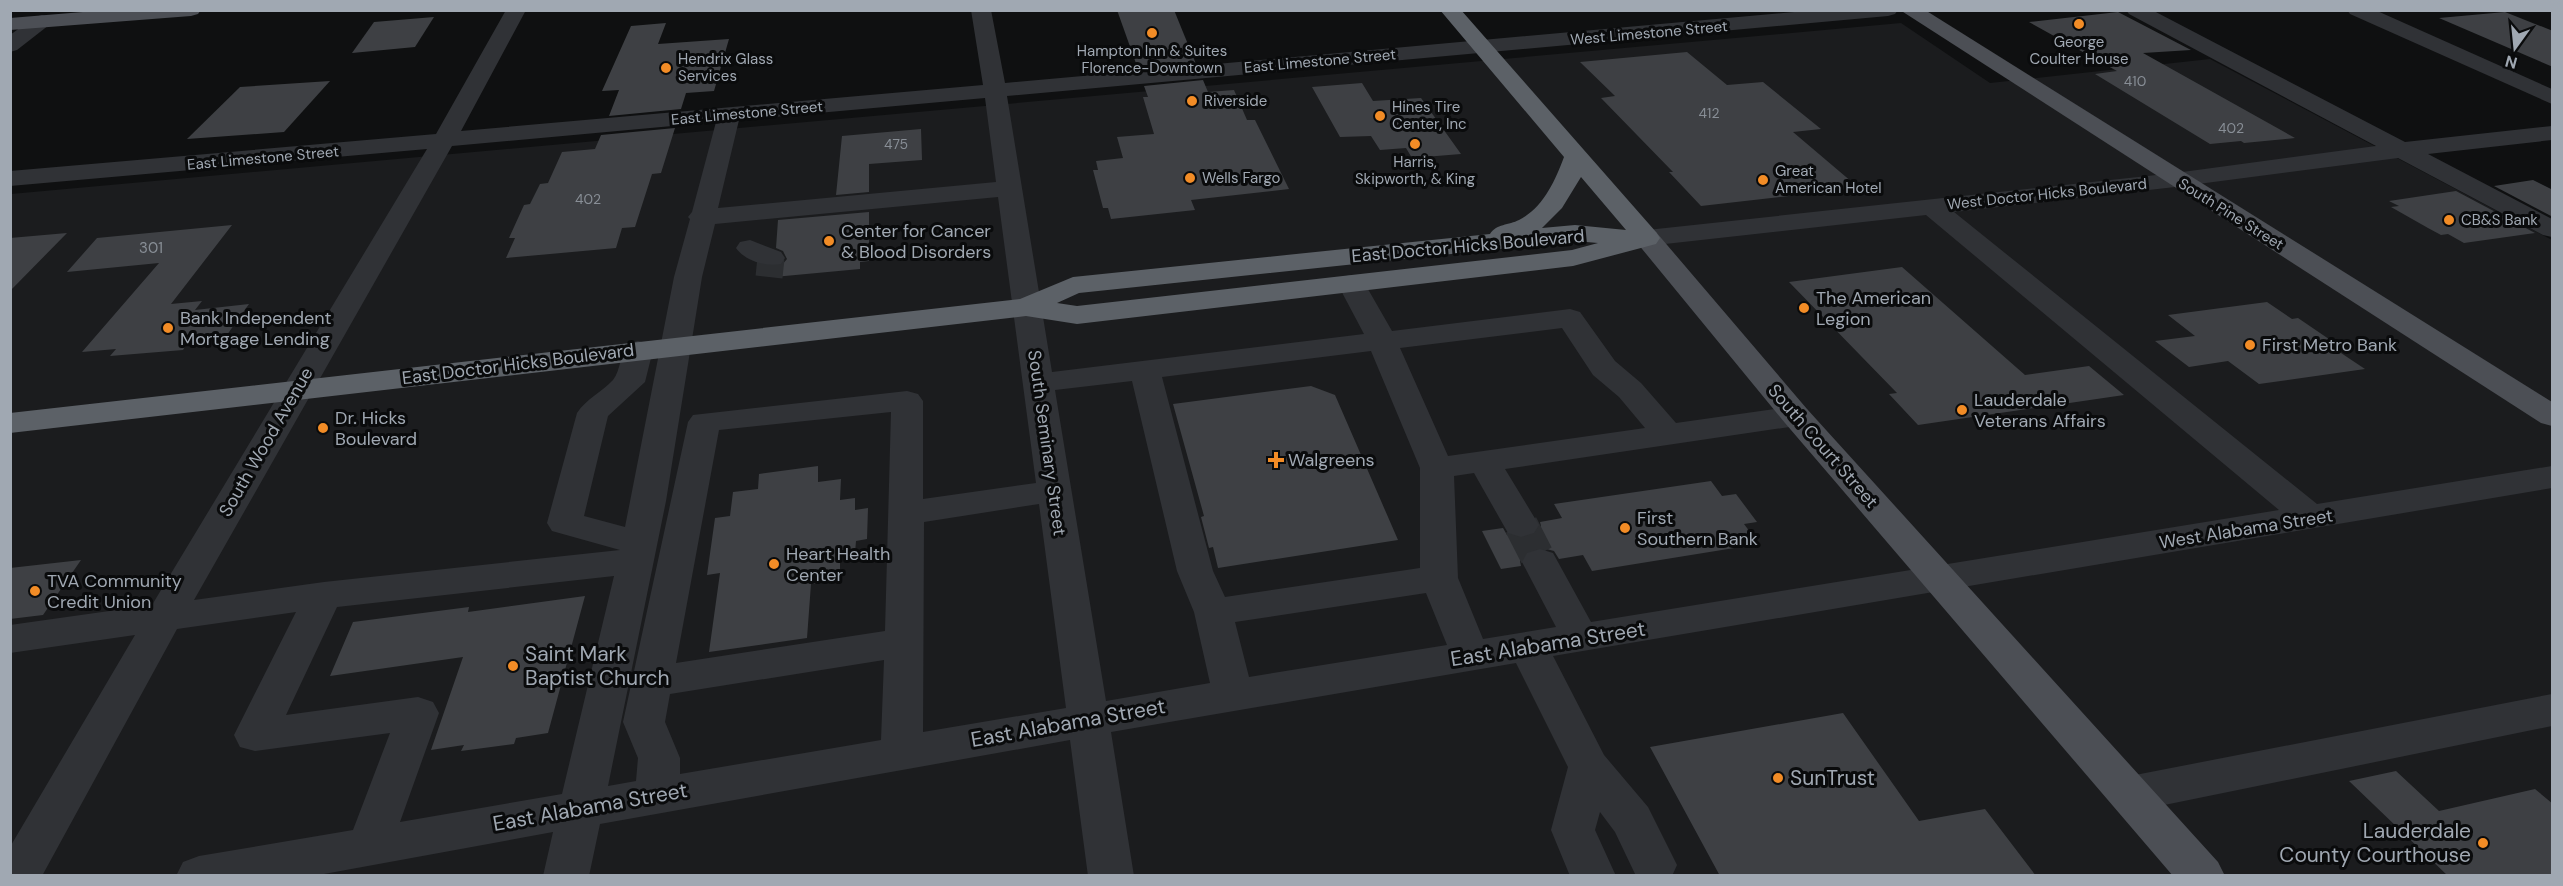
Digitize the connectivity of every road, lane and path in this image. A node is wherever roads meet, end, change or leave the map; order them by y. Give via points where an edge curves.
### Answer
1 (191, 10) edge
2 (516, 10) edge
3 (981, 10) edge
4 (1450, 10) edge
5 (1888, 10) edge
6 (1910, 10) edge
7 (2136, 10) edge
8 (2357, 10) edge
9 (42, 21) junction
10 (10, 24) edge
11 (10, 46) edge
12 (1483, 48) junction
13 (995, 90) junction
14 (2553, 97) edge
15 (729, 115) junction
16 (2553, 133) edge
17 (443, 142) junction
18 (2400, 150) junction
19 (1576, 157) junction
20 (10, 179) edge
21 (2175, 180) junction
22 (1009, 188) junction
23 (1932, 207) junction
24 (702, 217) junction
25 (2553, 229) edge
26 (1647, 238) junction
27 (1480, 243) junction
28 (1351, 283) junction
29 (1026, 307) junction
30 (1382, 341) junction
31 (676, 346) junction
32 (638, 350) junction
33 (1145, 371) junction
34 (1038, 383) junction
35 (296, 390) junction
36 (1796, 416) junction
37 (2553, 416) edge
38 (10, 423) edge
39 (1668, 435) junction
40 (1484, 462) junction
41 (1437, 468) junction
42 (2553, 477) edge
43 (1054, 491) junction
44 (906, 513) junction
45 (2311, 518) junction
46 (1521, 525) tunnel mouth
47 (637, 552) junction
48 (1540, 562) tunnel mouth
49 (1439, 578) junction
50 (1939, 580) junction
51 (324, 596) junction
52 (1213, 612) junction
53 (164, 618) junction
54 (1581, 638) junction
55 (10, 639) edge
56 (904, 642) junction
57 (1528, 647) junction
58 (1471, 657) junction
59 (653, 682) junction
60 (1233, 694) junction
61 (2553, 710) edge
62 (1088, 720) junction
63 (902, 753) junction
64 (1589, 767) junction
65 (2130, 794) junction
66 (657, 796) junction
67 (580, 809) junction
68 (370, 844) junction
69 (1654, 865) dead end
70 (18, 876) edge
71 (199, 876) edge
72 (566, 876) edge
73 (1111, 876) edge
74 (1593, 876) edge
75 (2202, 876) edge

1 - 9 main road
2 - 17 street, South Wood Avenue
3 - 13 street, South Seminary Street
4 - 12 highway, South Court Street
5 - 12 street, West Limestone Street
6 - 21 main road, South Pine Street
7 - 18 street
8 - 14 street
9 - 10 main road
9 - 11 street
12 - 13 street, East Limestone Street
12 - 19 highway, South Court Street
13 - 15 street, East Limestone Street
13 - 22 street, South Seminary Street
15 - 17 street, East Limestone Street
15 - 24 street
16 - 18 street, West Doctor Hicks Boulevard
17 - 20 street, East Limestone Street
17 - 35 street, South Wood Avenue
18 - 21 street, West Doctor Hicks Boulevard
18 - 25 street
19 - 26 highway, South Court Street
19 - 27 highway via 1569,178 1542,215 1530,225
21 - 23 street, West Doctor Hicks Boulevard
21 - 37 main road, South Pine Street
22 - 24 street
22 - 29 street, South Seminary Street
23 - 26 street, West Doctor Hicks Boulevard
23 - 45 street
24 - 31 street
26 - 27 highway, East Doctor Hicks Boulevard via 1575,233
26 - 28 highway, East Doctor Hicks Boulevard via 1573,258
26 - 36 main road, South Court Street
27 - 29 highway, East Doctor Hicks Boulevard via 1073,285
28 - 29 highway, East Doctor Hicks Boulevard via 1077,315
28 - 30 street
29 - 31 highway, East Doctor Hicks Boulevard
29 - 34 street, South Seminary Street
30 - 33 street
30 - 39 street via 1570,318 1604,368 1630,390
30 - 41 street
31 - 32 highway, East Doctor Hicks Boulevard
31 - 47 street
32 - 35 highway, East Doctor Hicks Boulevard
32 - 47 street via 629,382 593,413 565,523
33 - 34 street
33 - 52 street via 1195,571
34 - 43 street, South Seminary Street
35 - 38 highway, East Doctor Hicks Boulevard
35 - 53 street, South Wood Avenue
36 - 39 street
36 - 50 main road, South Court Street
39 - 40 street
40 - 41 street
40 - 46 street
41 - 49 street
42 - 45 street, West Alabama Street
43 - 44 street
43 - 62 street, South Seminary Street
44 - 56 street
44 - 59 street via 907,401 704,422
45 - 50 street, West Alabama Street
47 - 51 street
47 - 67 street
48 - 54 street
49 - 52 street
49 - 58 street
50 - 54 street, East Alabama Street
50 - 65 main road, South Court Street
51 - 53 street
51 - 68 street via 255,735 418,713
52 - 60 street
53 - 55 street
53 - 70 street, South Wood Avenue
54 - 57 street, East Alabama Street
56 - 59 street
56 - 63 street
57 - 58 street, East Alabama Street
57 - 64 street
58 - 60 street, East Alabama Street
59 - 66 street via 644,722 659,758
60 - 62 street, East Alabama Street
61 - 65 street
62 - 63 street, East Alabama Street
62 - 73 street, South Seminary Street
63 - 66 street, East Alabama Street
64 - 69 street via 1632,820
64 - 74 street via 1573,830
65 - 75 main road, South Court Street
66 - 67 street, East Alabama Street
67 - 68 street, East Alabama Street
67 - 72 street
68 - 71 street, East Alabama Street

